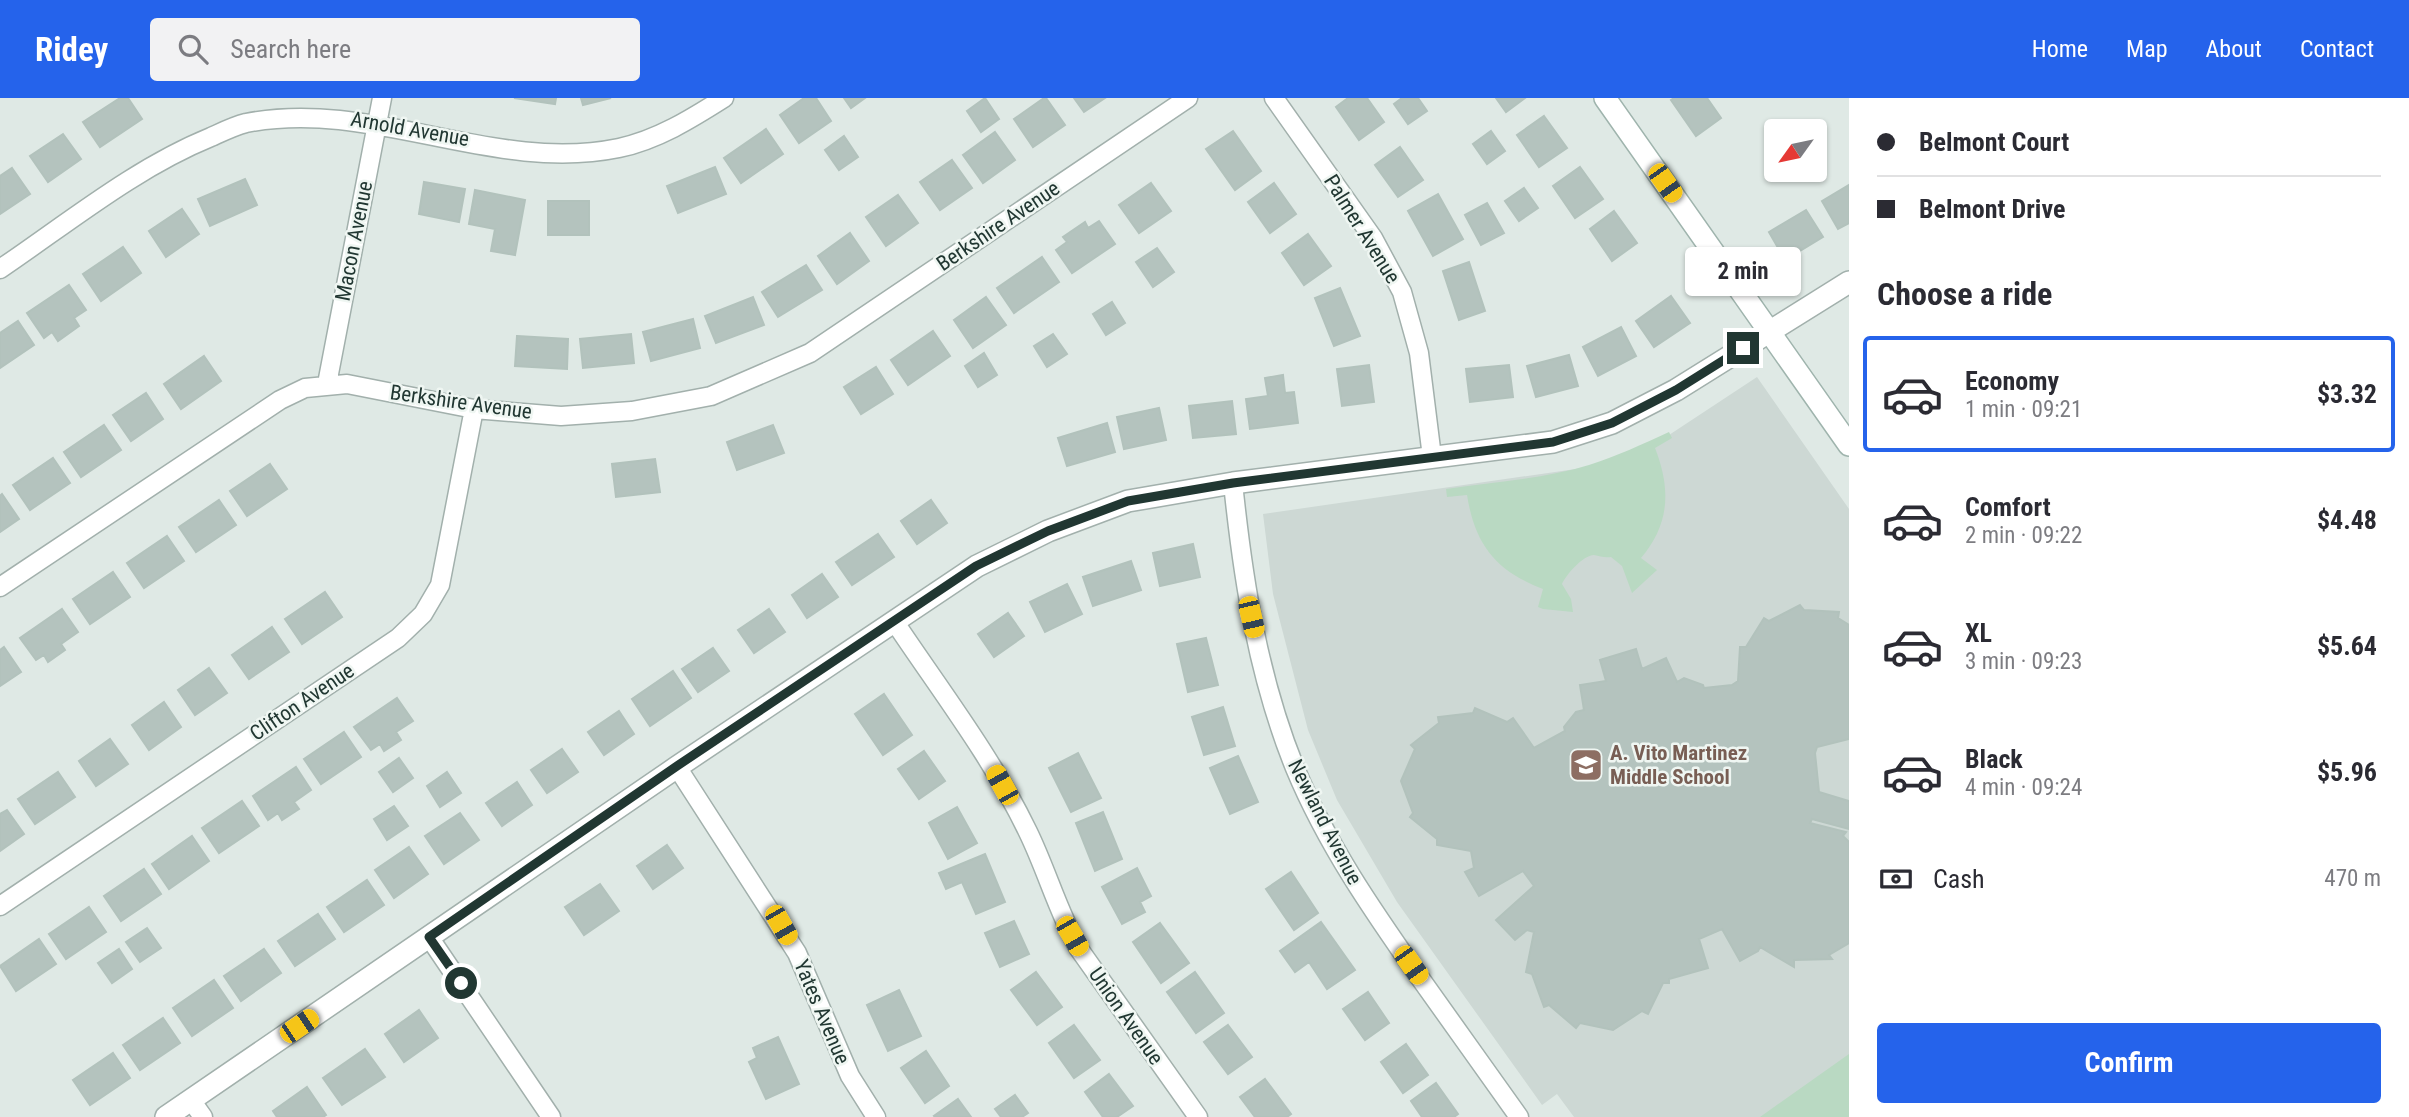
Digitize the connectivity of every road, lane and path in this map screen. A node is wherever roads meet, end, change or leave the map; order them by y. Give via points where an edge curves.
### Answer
1 (382, 98) edge
2 (724, 98) edge
3 (1188, 98) edge
4 (1274, 98) edge
5 (1605, 98) edge
6 (377, 120) junction
7 (0, 269) edge
8 (1849, 282) edge
9 (1769, 331) junction
10 (327, 384) junction
11 (474, 409) junction
12 (1849, 445) edge
13 (1432, 457) junction
14 (1233, 483) junction
15 (0, 587) edge
16 (894, 621) junction
17 (677, 766) junction
18 (0, 906) edge
19 (429, 937) junction
20 (197, 1109) edge
21 (166, 1117) edge
22 (551, 1117) edge
23 (876, 1117) edge
24 (1198, 1117) edge
25 (1519, 1117) edge

1 - 6 street, Macon Avenue
2 - 6 street, Arnold Avenue via 654,137 583,153 518,149
3 - 11 street, Berkshire Avenue via 810,353 712,396 632,411 561,416
4 - 13 street, Palmer Avenue via 1373,239 1402,292 1419,353
5 - 9 street
6 - 7 street, Arnold Avenue via 311,113 245,123 176,152
6 - 10 street, Macon Avenue
8 - 9 street
9 - 12 street
9 - 13 street via 1676,390 1612,423 1553,442
10 - 11 street, Berkshire Avenue via 349,384
10 - 15 street, Berkshire Avenue via 280,400
11 - 18 street, Clifton Avenue via 440,585 424,614 398,638
13 - 14 street
14 - 16 street via 1128,501 1048,531 976,566
14 - 25 street, Newland Avenue via 1251,617 1280,727 1316,814 1351,877
16 - 17 street
16 - 24 street, Union Avenue via 1011,800 1079,949
17 - 19 street
17 - 23 street, Yates Avenue via 797,953 850,1076
19 - 20 street
19 - 22 street
20 - 21 street

